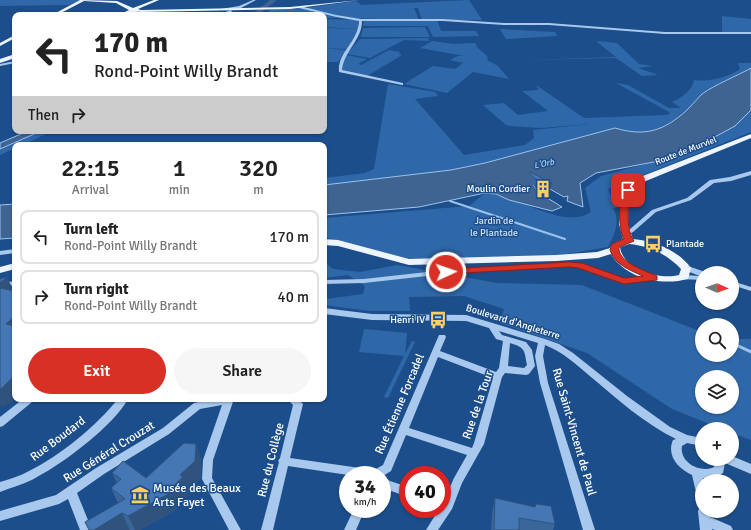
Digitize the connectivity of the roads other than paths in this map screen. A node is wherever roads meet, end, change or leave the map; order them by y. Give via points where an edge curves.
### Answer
1 (83, 0) edge
2 (110, 0) edge
3 (157, 0) edge
4 (256, 0) edge
5 (354, 0) edge
6 (358, 0) edge
7 (302, 7) junction
8 (138, 8) junction
9 (214, 9) junction
10 (234, 9) junction
11 (133, 10) junction
12 (144, 10) junction
13 (60, 12) edge
14 (128, 12) edge
15 (226, 12) edge
16 (321, 12) edge
17 (327, 14) edge
18 (361, 20) junction
19 (751, 33) edge
20 (12, 38) edge
21 (0, 45) edge
22 (12, 57) edge
23 (0, 61) edge
24 (12, 63) edge
25 (0, 65) edge
26 (402, 84) dead end
27 (751, 136) edge
28 (751, 173) edge
29 (625, 239) junction
30 (327, 242) edge
31 (614, 250) junction
32 (12, 251) edge
33 (0, 253) edge
34 (556, 258) junction
35 (622, 262) junction
36 (12, 267) edge
37 (633, 269) junction
38 (0, 270) edge
39 (685, 273) junction
40 (695, 274) edge
41 (695, 276) edge
42 (654, 278) junction
43 (619, 280) junction
44 (327, 282) edge
45 (12, 283) edge
46 (0, 285) edge
47 (739, 285) edge
48 (751, 289) edge
49 (327, 311) edge
50 (492, 326) junction
51 (442, 337) dead end
52 (542, 341) junction
53 (506, 343) dead end
54 (436, 353) junction
55 (501, 373) junction
56 (25, 402) edge
57 (120, 402) edge
58 (218, 402) edge
59 (227, 402) edge
60 (296, 402) edge
61 (0, 423) edge
62 (404, 430) junction
63 (682, 441) junction
64 (695, 442) edge
65 (474, 453) junction
66 (283, 461) junction
67 (388, 466) edge
68 (719, 466) edge
69 (339, 470) edge
70 (697, 473) joint
71 (0, 487) edge
72 (70, 492) junction
73 (451, 494) edge
74 (0, 516) edge
75 (356, 518) edge
76 (438, 518) edge
77 (705, 520) edge
78 (86, 530) edge
79 (235, 530) edge
80 (267, 530) edge
81 (350, 530) edge
82 (432, 530) edge
83 (589, 530) edge
84 (726, 530) edge

1 - 11 main road via 117,2
1 - 13 main road
2 - 8 main road
3 - 8 main road
4 - 9 street via 240,7
5 - 7 main road
6 - 7 main road
7 - 10 main road
7 - 16 street
8 - 11 main road
8 - 12 main road
9 - 10 main road
9 - 12 main road
10 - 15 street
11 - 12 main road
11 - 14 main road
17 - 18 street
18 - 19 street via 549,24 659,33
18 - 26 street via 358,38 342,58 340,71
20 - 21 main road
22 - 23 main road
24 - 25 street
27 - 29 main road, Route de Murviel via 638,181 625,194
28 - 29 street via 712,182 689,198 654,211
29 - 31 main road via 615,246
29 - 39 main road via 642,242 666,252 678,259
30 - 34 main road via 409,262
31 - 34 main road via 598,255
31 - 35 main road
32 - 33 street
34 - 35 main road
35 - 37 main road
36 - 38 main road
37 - 42 main road
37 - 43 street via 632,278
39 - 40 street
39 - 41 street
39 - 42 main road via 674,280
42 - 43 street
43 - 44 street via 579,265 569,264
45 - 46 street
47 - 48 street
49 - 50 street, Boulevard d'Angleterre via 372,317 466,318
50 - 52 street, Boulevard d'Angleterre
50 - 55 street, Rue de la Tour via 499,337 523,344 528,350 531,366 526,372
51 - 54 street, Rue Étienne Forcadel
52 - 63 street, Boulevard d'Angleterre via 570,355 624,399
52 - 83 street, Rue Saint-Vincent de Paul via 539,356 544,383
53 - 55 street
54 - 55 street
54 - 62 street, Rue Étienne Forcadel
55 - 65 street, Rue de la Tour
56 - 61 street
57 - 71 street, Rue Boudard via 77,444 34,474
58 - 72 street, Rue Général Crouzat via 197,406 166,432
59 - 79 street via 208,460 207,479
60 - 66 street, Rue du Collège via 298,404
62 - 65 street
62 - 67 street, Rue Étienne Forcadel
63 - 64 street
63 - 70 street via 676,451 677,456 685,466
65 - 73 street, Rue de la Tour
66 - 69 street
66 - 80 street, Rue du Collège
68 - 70 street via 715,473
72 - 74 street, Rue Général Crouzat via 59,500
72 - 78 street
75 - 81 street
76 - 82 street, Rue de la Tour
77 - 84 street

